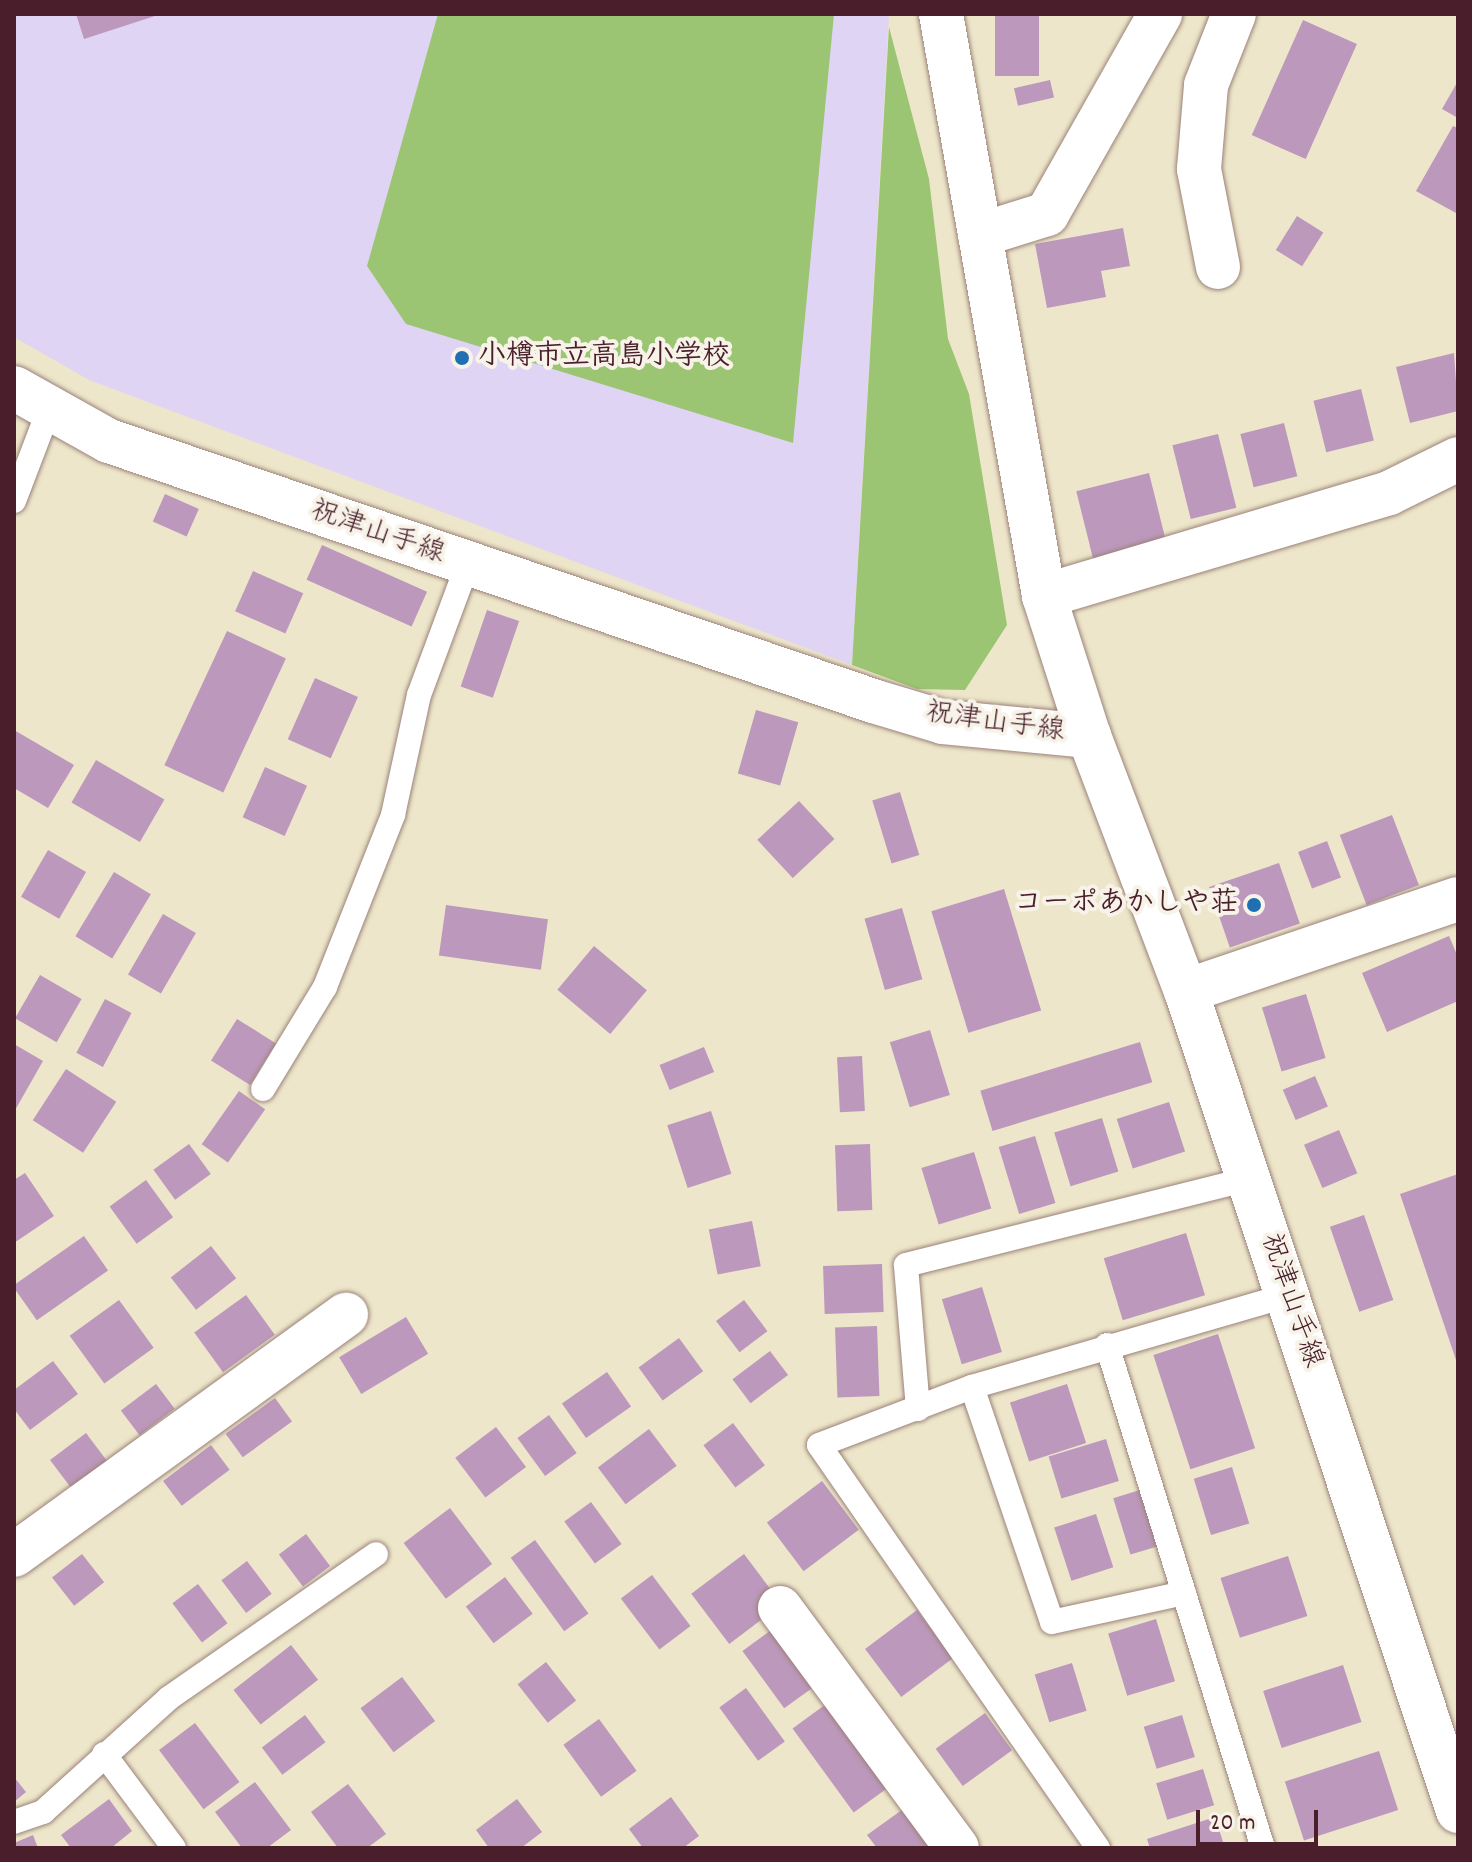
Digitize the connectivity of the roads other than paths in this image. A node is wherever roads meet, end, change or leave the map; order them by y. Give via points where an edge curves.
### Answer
1 (941, 14) edge
2 (1160, 14) edge
3 (1234, 14) edge
4 (980, 235) junction
5 (1218, 267) dead end
6 (31, 400) edge
7 (1458, 459) edge
8 (14, 501) edge
9 (467, 566) junction
10 (1044, 596) junction
11 (1089, 736) junction
12 (1458, 899) edge
13 (1186, 991) junction
14 (263, 1089) dead end
15 (1249, 1179) junction
16 (1288, 1295) junction
17 (346, 1315) dead end
18 (1107, 1345) junction
19 (972, 1387) junction
20 (918, 1409) junction
21 (376, 1554) dead end
22 (14, 1555) edge
23 (1184, 1593) junction
24 (780, 1608) dead end
25 (104, 1754) junction
26 (1458, 1811) edge
27 (14, 1822) edge
28 (174, 1848) edge
29 (957, 1848) edge
30 (1098, 1848) edge
31 (1263, 1848) edge

1 - 4 street
2 - 4 street via 1047,214
3 - 5 street via 1206,85 1199,169
4 - 10 street
6 - 8 lane
6 - 9 street, 祝津山手線 via 109,441
7 - 10 street via 1389,493
9 - 11 street, 祝津山手線 via 943,722
9 - 14 lane via 419,695 387,830 325,987
10 - 11 street
11 - 13 street, 祝津山手線
12 - 13 street
13 - 15 street, 祝津山手線
15 - 16 street, 祝津山手線
15 - 20 lane via 906,1265
16 - 18 lane
16 - 26 street, 祝津山手線
17 - 22 street
18 - 19 lane
18 - 23 lane
19 - 20 lane
19 - 23 lane via 1052,1622
20 - 30 lane via 819,1445
21 - 25 lane via 169,1698
23 - 31 lane
24 - 29 street
25 - 27 lane via 43,1812
25 - 28 lane

